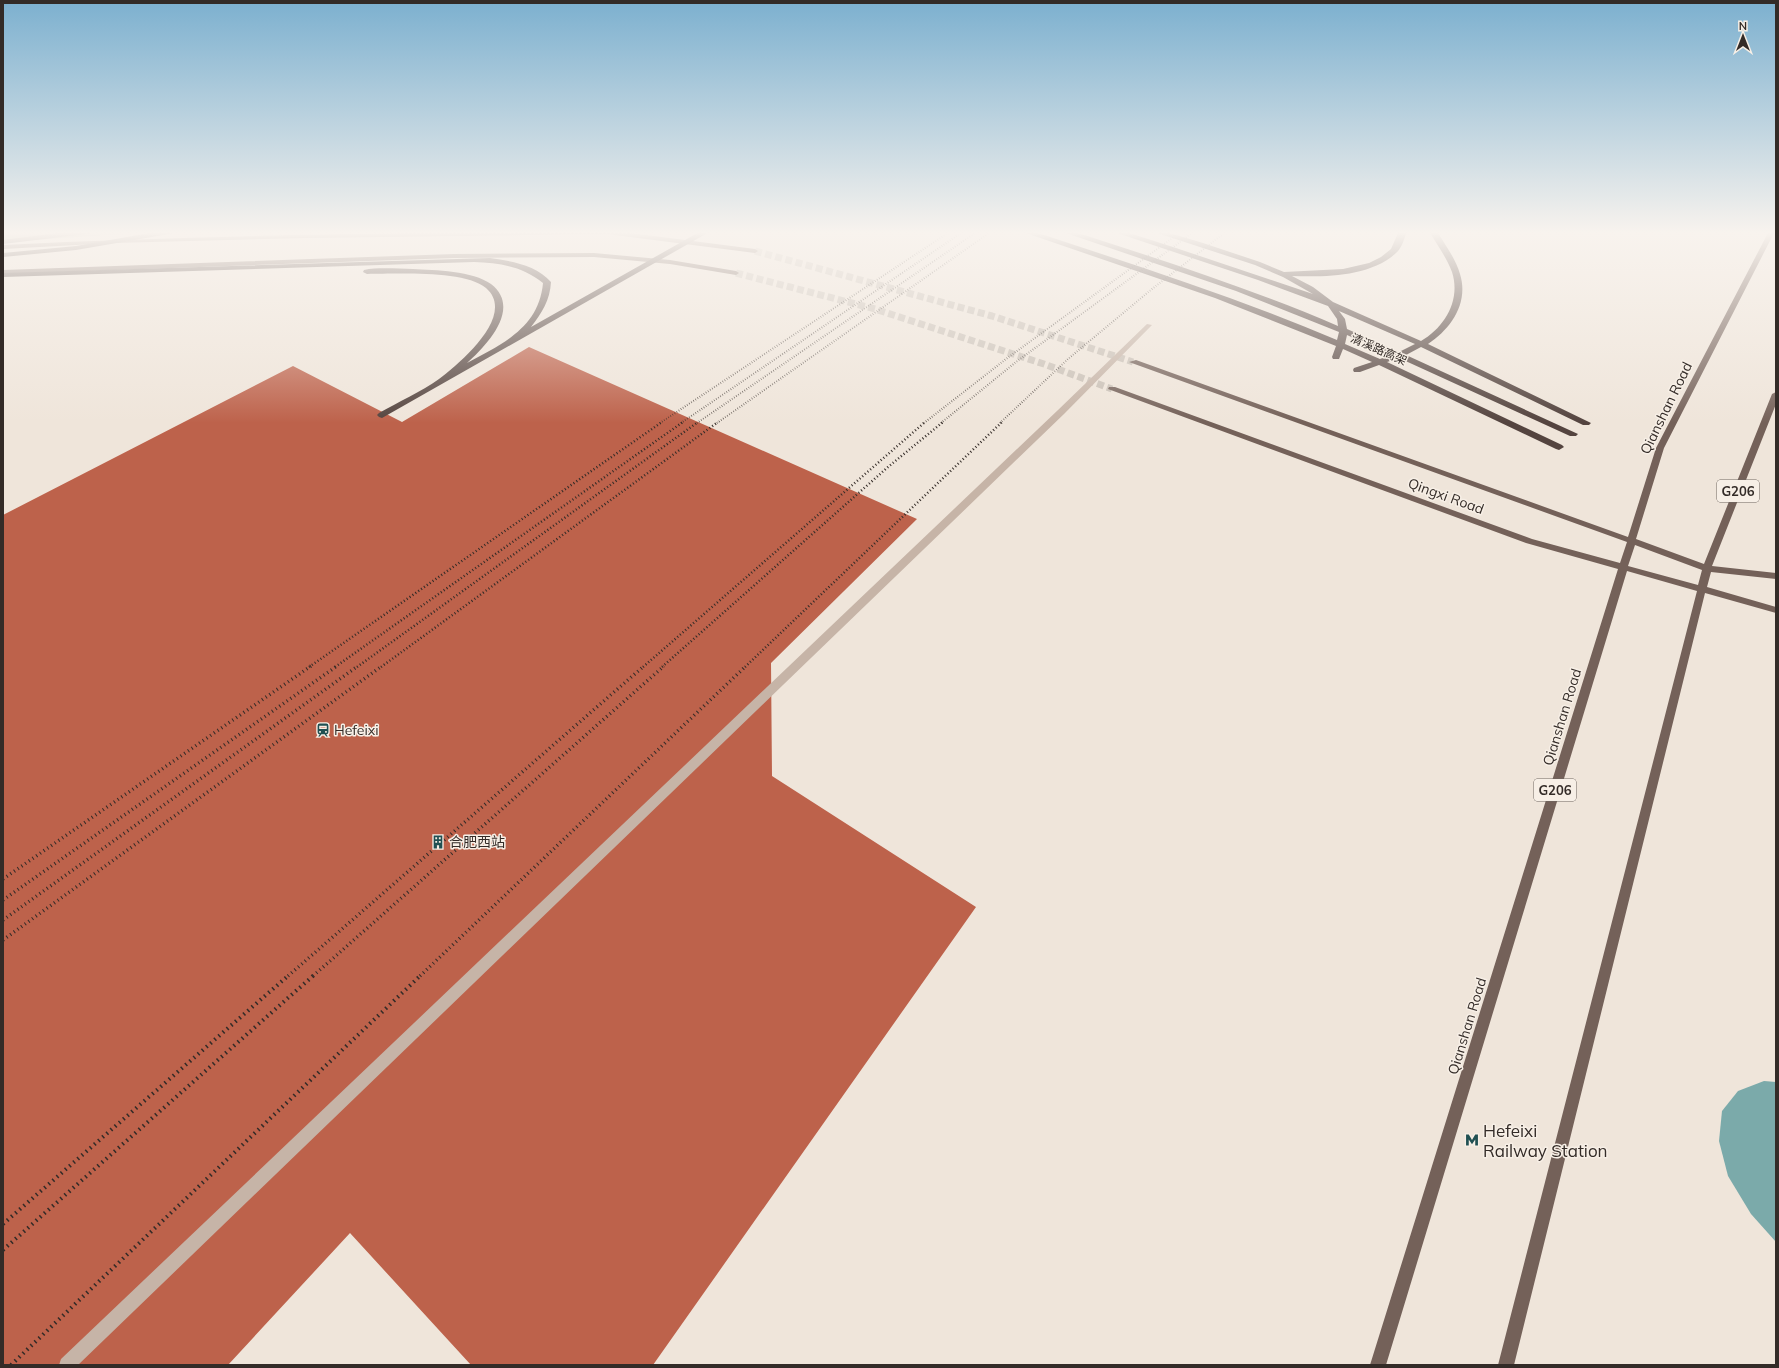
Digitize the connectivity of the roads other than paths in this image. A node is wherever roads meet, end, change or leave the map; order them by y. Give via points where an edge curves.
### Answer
1 (497, 295) edge
2 (547, 295) edge
3 (594, 295) edge
4 (594, 295) edge
5 (1212, 295) edge
6 (1253, 295) edge
7 (1304, 295) edge
8 (1319, 295) edge
9 (1458, 295) edge
10 (1739, 295) edge
11 (1148, 325) dead end
12 (516, 339) junction
13 (1336, 357) dead end
14 (1133, 362) tunnel mouth
15 (1357, 370) dead end
16 (442, 381) junction
17 (1112, 390) tunnel mouth
18 (1776, 394) edge
19 (1586, 423) dead end
20 (1573, 434) dead end
21 (1559, 447) dead end
22 (1632, 541) junction
23 (1624, 568) junction
24 (1707, 568) junction
25 (1776, 576) edge
26 (1702, 589) junction
27 (1776, 610) edge
28 (67, 1365) edge
29 (1378, 1365) edge
30 (1506, 1365) edge

1 - 16 highway via 501,306 486,337
2 - 12 highway via 538,314
3 - 12 highway
4 - 16 highway
5 - 21 highway, 清溪路高架 via 1281,320 1365,356
6 - 20 highway, 清溪路高架 via 1379,346
7 - 19 highway via 1346,310
8 - 13 highway via 1331,304 1341,320 1343,338
9 - 15 highway via 1458,301 1449,320 1436,335 1408,351
10 - 22 main road, Qianshan Road / G206 via 1660,448
11 - 28 street via 1061,412
12 - 16 highway via 385,413
14 - 22 main road, Qingxi Road
17 - 23 main road, Qingxi Road via 1529,541
18 - 24 main road, G206
22 - 23 main road, Qianshan Road / G206
22 - 24 main road, Qingxi Road
23 - 26 main road, Qingxi Road
23 - 29 main road, Qianshan Road / G206
24 - 25 main road, Qingxi Road
24 - 26 main road, G206
26 - 27 main road, Qingxi Road
26 - 30 main road, G206

